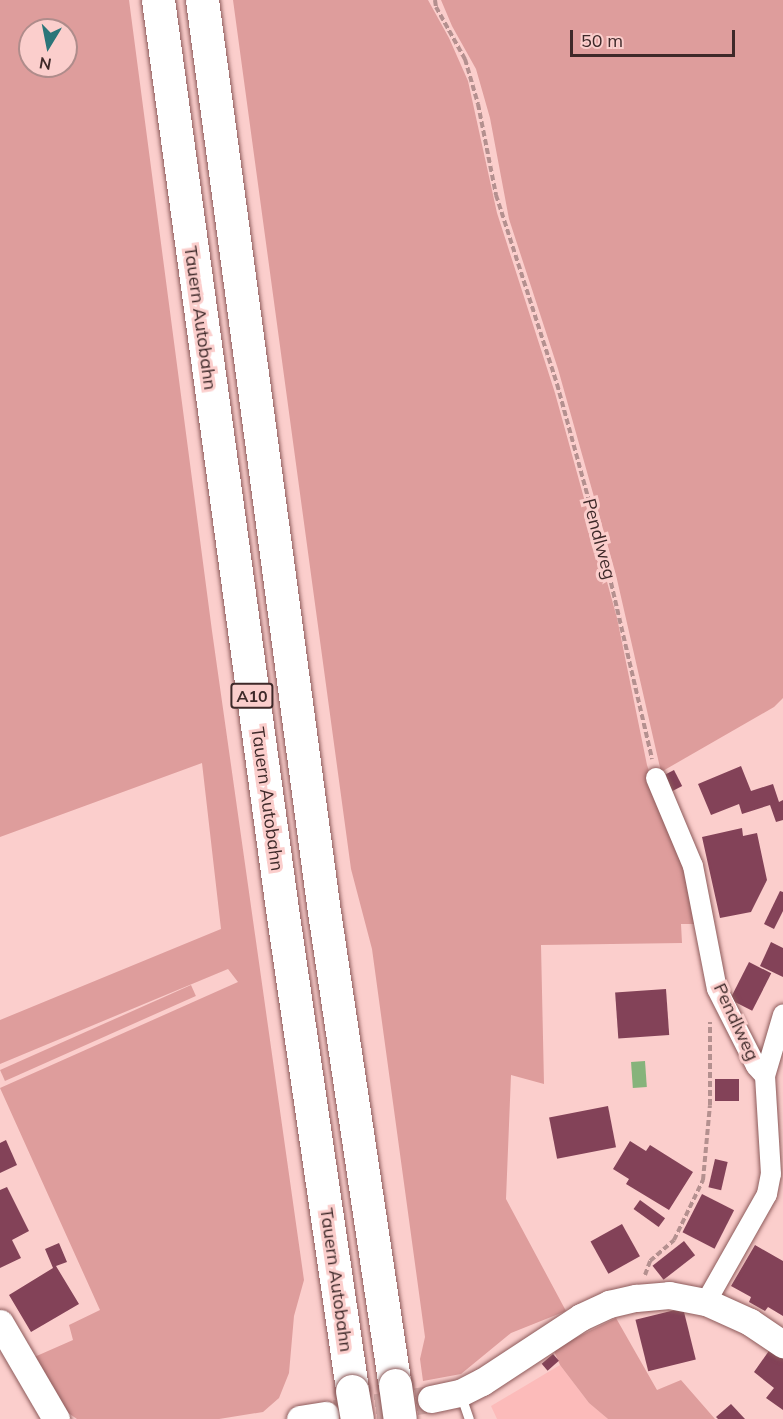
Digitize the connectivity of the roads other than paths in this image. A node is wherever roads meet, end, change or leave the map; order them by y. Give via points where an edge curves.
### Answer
1 (158, 0) edge
2 (202, 0) edge
3 (656, 778) road end
4 (783, 1015) edge
5 (765, 1076) junction
6 (706, 1302) junction
7 (0, 1323) edge
8 (783, 1344) edge
9 (460, 1393) junction
10 (431, 1399) tunnel mouth
11 (334, 1411) edge
12 (56, 1419) edge
13 (400, 1419) edge
14 (469, 1419) edge

1 - 11 highway, Tauern Autobahn / A10 via 277,874
2 - 13 highway, A10, bridge via 323,905
3 - 5 street, Pendlweg via 693,866 717,989 756,1066
4 - 5 street
5 - 6 street via 771,1174 767,1194
6 - 8 street via 750,1322
6 - 9 street via 669,1295 609,1304 581,1317
7 - 12 street
9 - 10 street
9 - 14 lane

